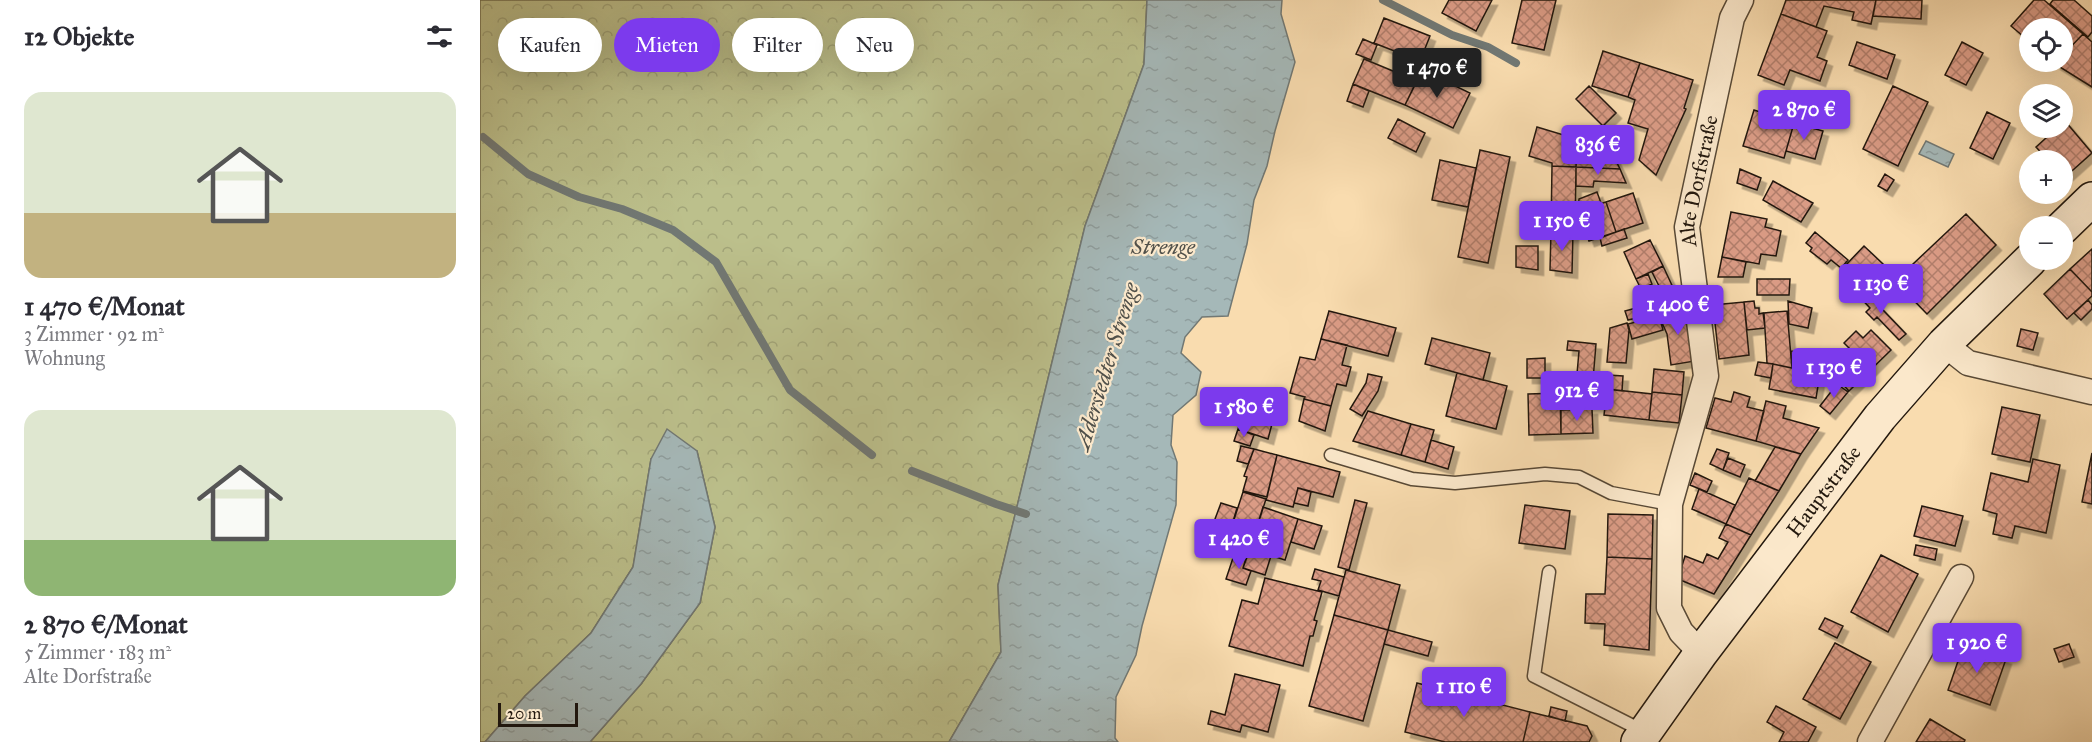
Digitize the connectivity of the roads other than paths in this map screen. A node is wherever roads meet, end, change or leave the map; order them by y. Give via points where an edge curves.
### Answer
1 (1741, 0) edge
2 (2092, 199) edge
3 (2073, 217) edge
4 (2020, 270) edge
5 (1944, 344) junction
6 (2092, 392) edge
7 (1331, 455) dead end
8 (1670, 504) junction
9 (1550, 572) dead end
10 (1961, 577) dead end
11 (1701, 652) junction
12 (1641, 737) edge
13 (1870, 742) edge

1 - 8 street, Alte Dorfstraße via 1732,18 1687,227 1706,376
2 - 3 main road
4 - 5 main road, Hauptstraße
5 - 6 street via 1968,363
5 - 11 main road, Hauptstraße via 1880,417
7 - 8 lane via 1412,478 1455,483 1545,474 1579,477 1611,493
8 - 11 street, Alte Dorfstraße via 1669,608 1681,632
9 - 12 lane via 1534,676
10 - 13 street
11 - 12 main road, Hauptstraße

